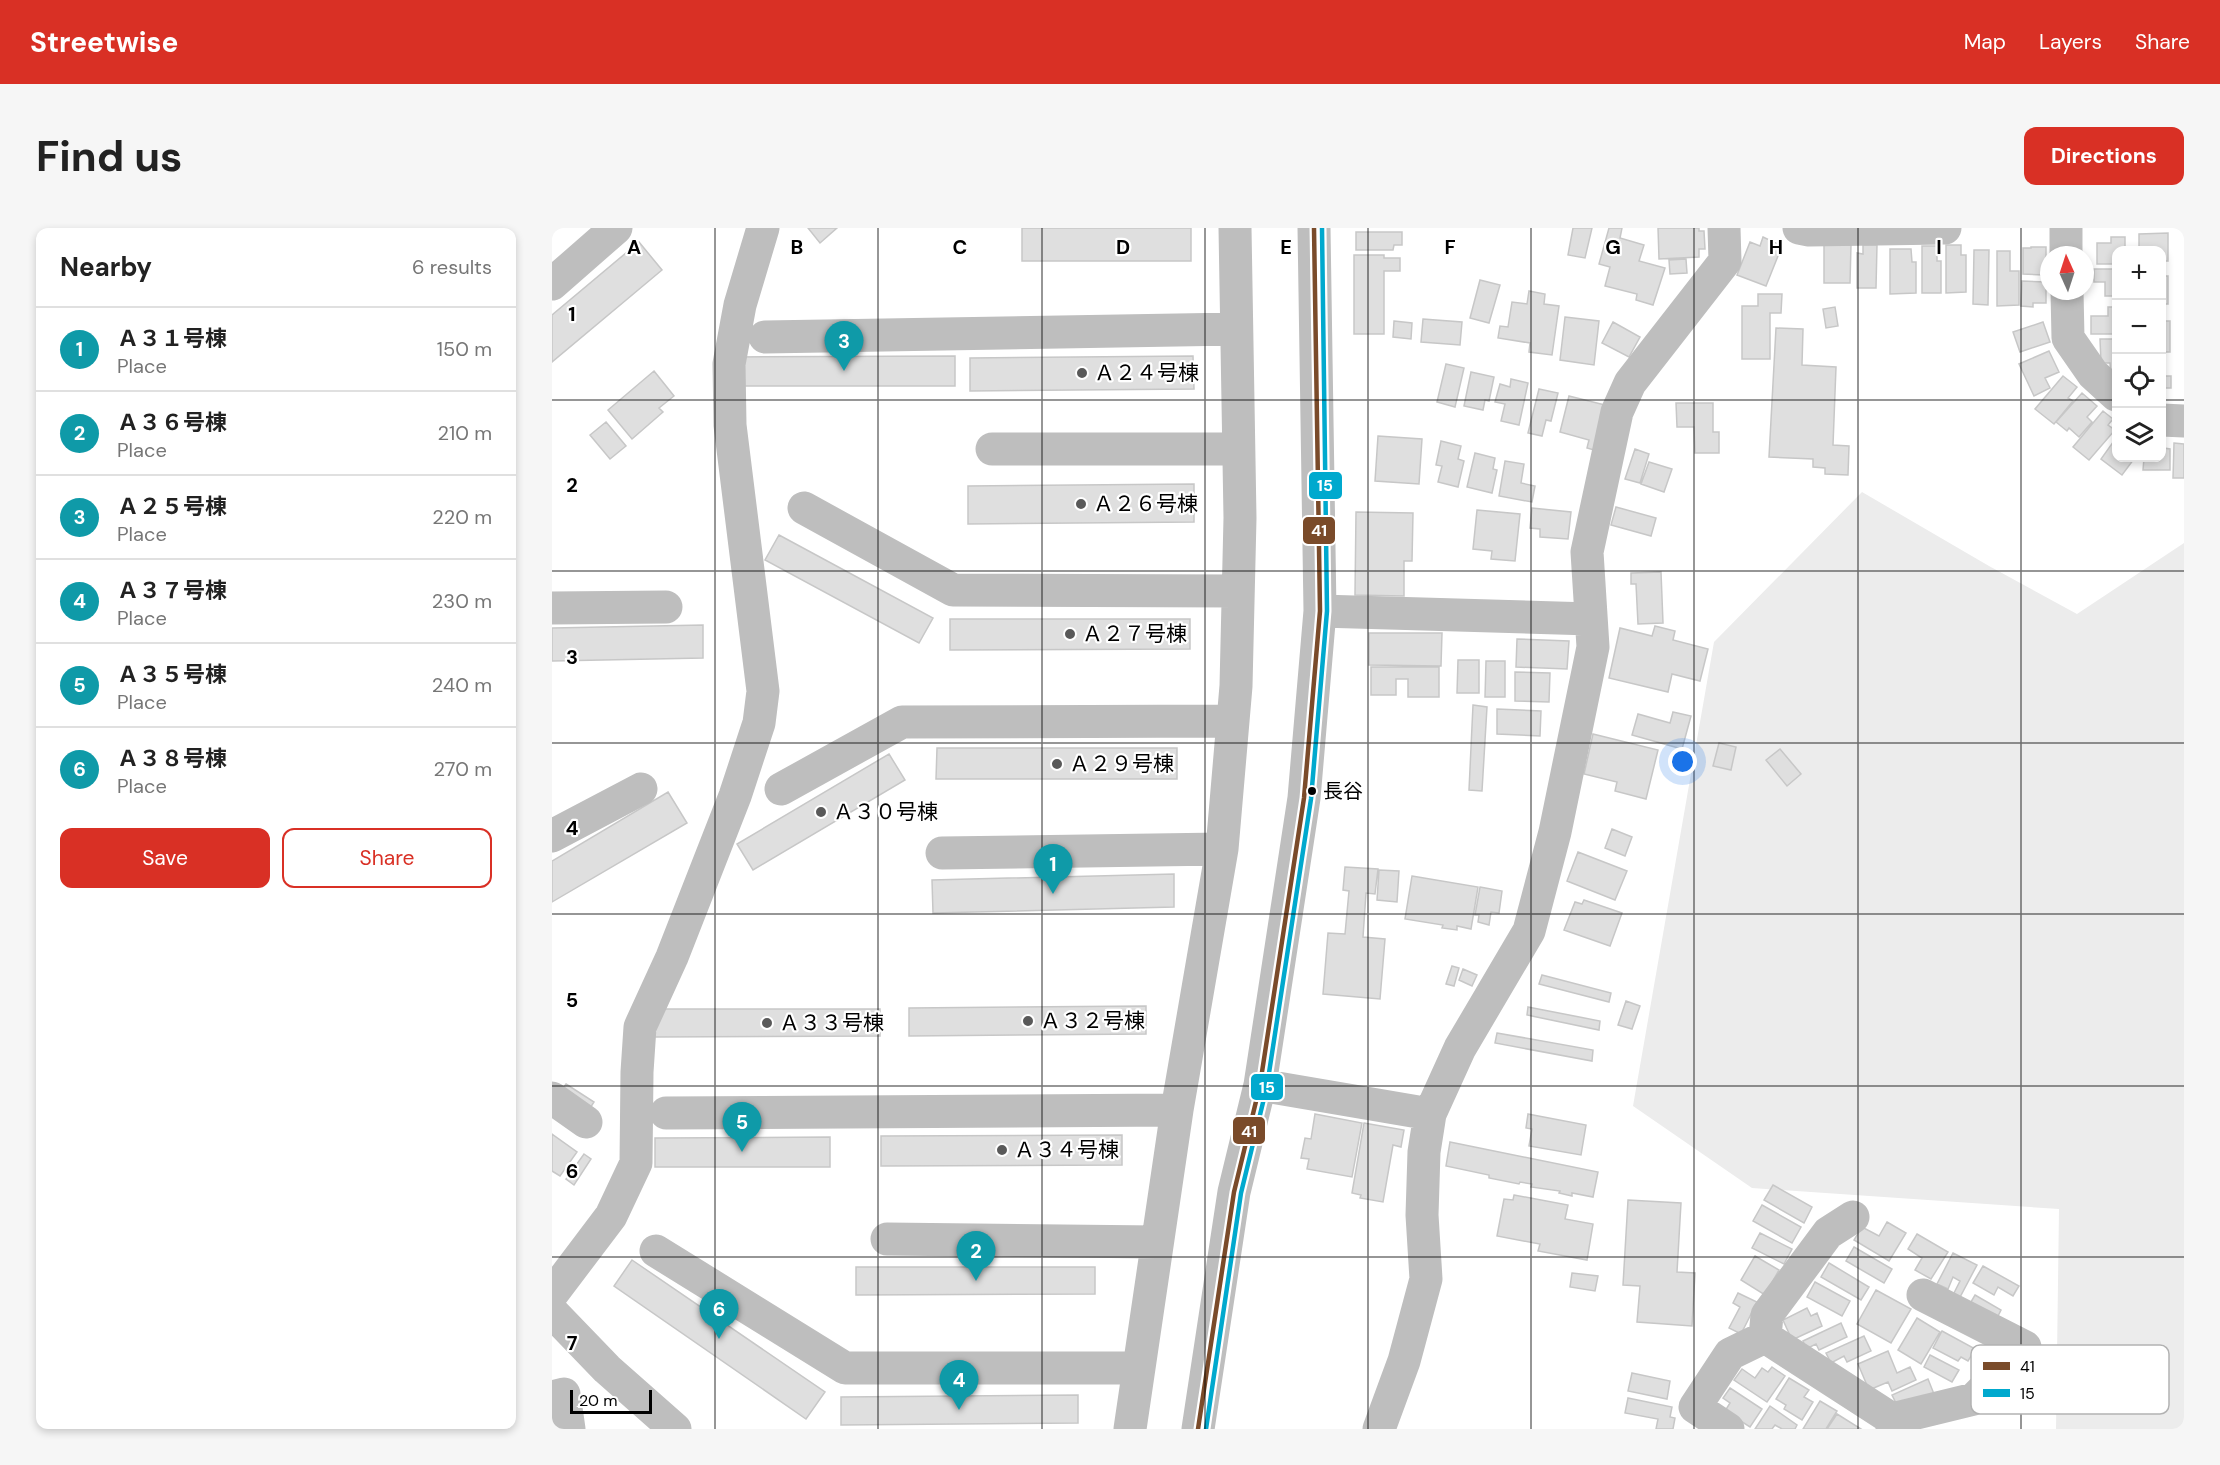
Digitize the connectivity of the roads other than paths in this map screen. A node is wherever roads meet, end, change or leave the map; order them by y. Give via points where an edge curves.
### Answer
1 (616, 228) edge
2 (763, 228) edge
3 (1235, 228) edge
4 (1314, 228) edge
5 (1724, 228) edge
6 (1799, 228) edge
7 (1945, 228) edge
8 (2066, 228) edge
9 (2066, 246) edge
10 (552, 284) edge
11 (2067, 300) edge
12 (1236, 329) junction
13 (765, 337) dead end
14 (2112, 391) edge
15 (2166, 420) edge
16 (2184, 421) edge
17 (992, 449) dead end
18 (1238, 449) junction
19 (804, 508) dead end
20 (1238, 591) junction
21 (666, 607) dead end
22 (552, 608) edge
23 (1320, 611) junction
24 (1591, 619) junction
25 (1233, 721) junction
26 (640, 789) dead end
27 (781, 789) dead end
28 (552, 836) edge
29 (1222, 849) junction
30 (942, 853) dead end
31 (1260, 1085) junction
32 (552, 1098) edge
33 (1177, 1110) junction
34 (666, 1113) dead end
35 (1430, 1114) junction
36 (586, 1122) dead end
37 (1853, 1217) dead end
38 (887, 1239) dead end
39 (1158, 1242) junction
40 (656, 1251) dead end
41 (552, 1294) edge
42 (1923, 1294) dead end
43 (552, 1312) edge
44 (1765, 1337) junction
45 (2021, 1345) edge
46 (1139, 1368) junction
47 (552, 1397) edge
48 (1971, 1400) edge
49 (1892, 1424) edge
50 (568, 1429) edge
51 (675, 1429) edge
52 (1130, 1429) edge
53 (1198, 1429) edge
54 (1379, 1429) edge
55 (1728, 1429) edge

1 - 10 street
2 - 41 street via 740,305 729,364 730,425 763,690 759,723 727,818 640,1027 636,1163 611,1216
3 - 12 street
4 - 23 street
5 - 24 street via 1725,261 1630,383 1617,412 1587,552
6 - 7 street
8 - 9 street
11 - 14 street via 2068,338 2093,374
12 - 13 street
12 - 18 street
15 - 16 street
17 - 18 street
18 - 20 street
19 - 20 street via 954,590
20 - 25 street
21 - 22 street
23 - 24 street
23 - 31 street via 1305,798
24 - 35 street via 1593,647 1555,832 1529,931 1460,1048
25 - 27 street via 902,723
25 - 29 street
26 - 28 street
29 - 30 street
29 - 33 street
31 - 35 street
31 - 53 street via 1234,1192
32 - 36 street
33 - 34 street
33 - 39 street
35 - 54 street via 1422,1215 1426,1279 1404,1360
37 - 44 street via 1828,1233 1767,1315
38 - 39 street
39 - 46 street
40 - 46 street via 844,1368
42 - 45 street
43 - 51 street via 607,1369
44 - 49 street
44 - 55 street via 1730,1354 1695,1407
46 - 52 street
47 - 50 street via 564,1394
48 - 49 street

